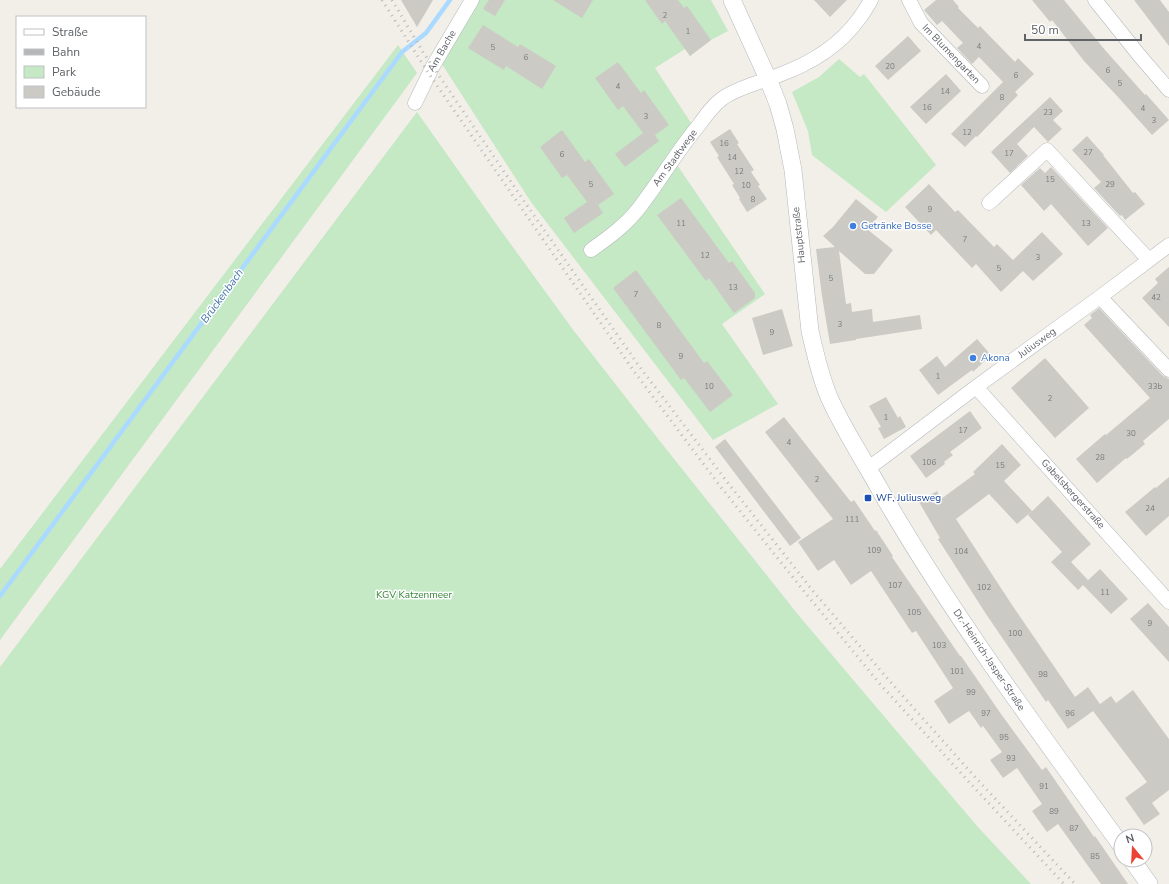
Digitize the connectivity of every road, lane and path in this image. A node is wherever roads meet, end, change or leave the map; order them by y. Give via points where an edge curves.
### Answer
1 (472, 0) edge
2 (732, 0) edge
3 (870, 0) edge
4 (909, 0) edge
5 (1095, 0) edge
6 (768, 79) junction
7 (982, 86) dead end
8 (1169, 90) edge
9 (414, 104) dead end
10 (988, 203) dead end
11 (1169, 245) edge
12 (591, 250) dead end
13 (1149, 260) junction
14 (1100, 297) junction
15 (1169, 370) edge
16 (976, 387) junction
17 (868, 468) junction
18 (1169, 602) edge
19 (1113, 834) edge
20 (1138, 868) edge
21 (1149, 884) edge

1 - 9 street, Am Bache
2 - 6 street, Hauptstraße
3 - 6 street via 858,21 827,50 795,69
4 - 7 street, Im Blumengarten via 921,24
5 - 8 street
6 - 12 street, Am Stadtwege via 736,91 713,106 638,210 614,234
6 - 17 street, Hauptstraße via 789,145 806,306 815,354 829,397
10 - 13 street via 1046,150
11 - 13 street, Juliusweg
13 - 14 street, Juliusweg
14 - 15 street
14 - 16 street, Juliusweg
16 - 17 street, Juliusweg
16 - 18 street, Gabelsbergerstraße
17 - 19 street, Dr.-Heinrich-Jasper-Straße via 940,587 1016,699
20 - 21 street

